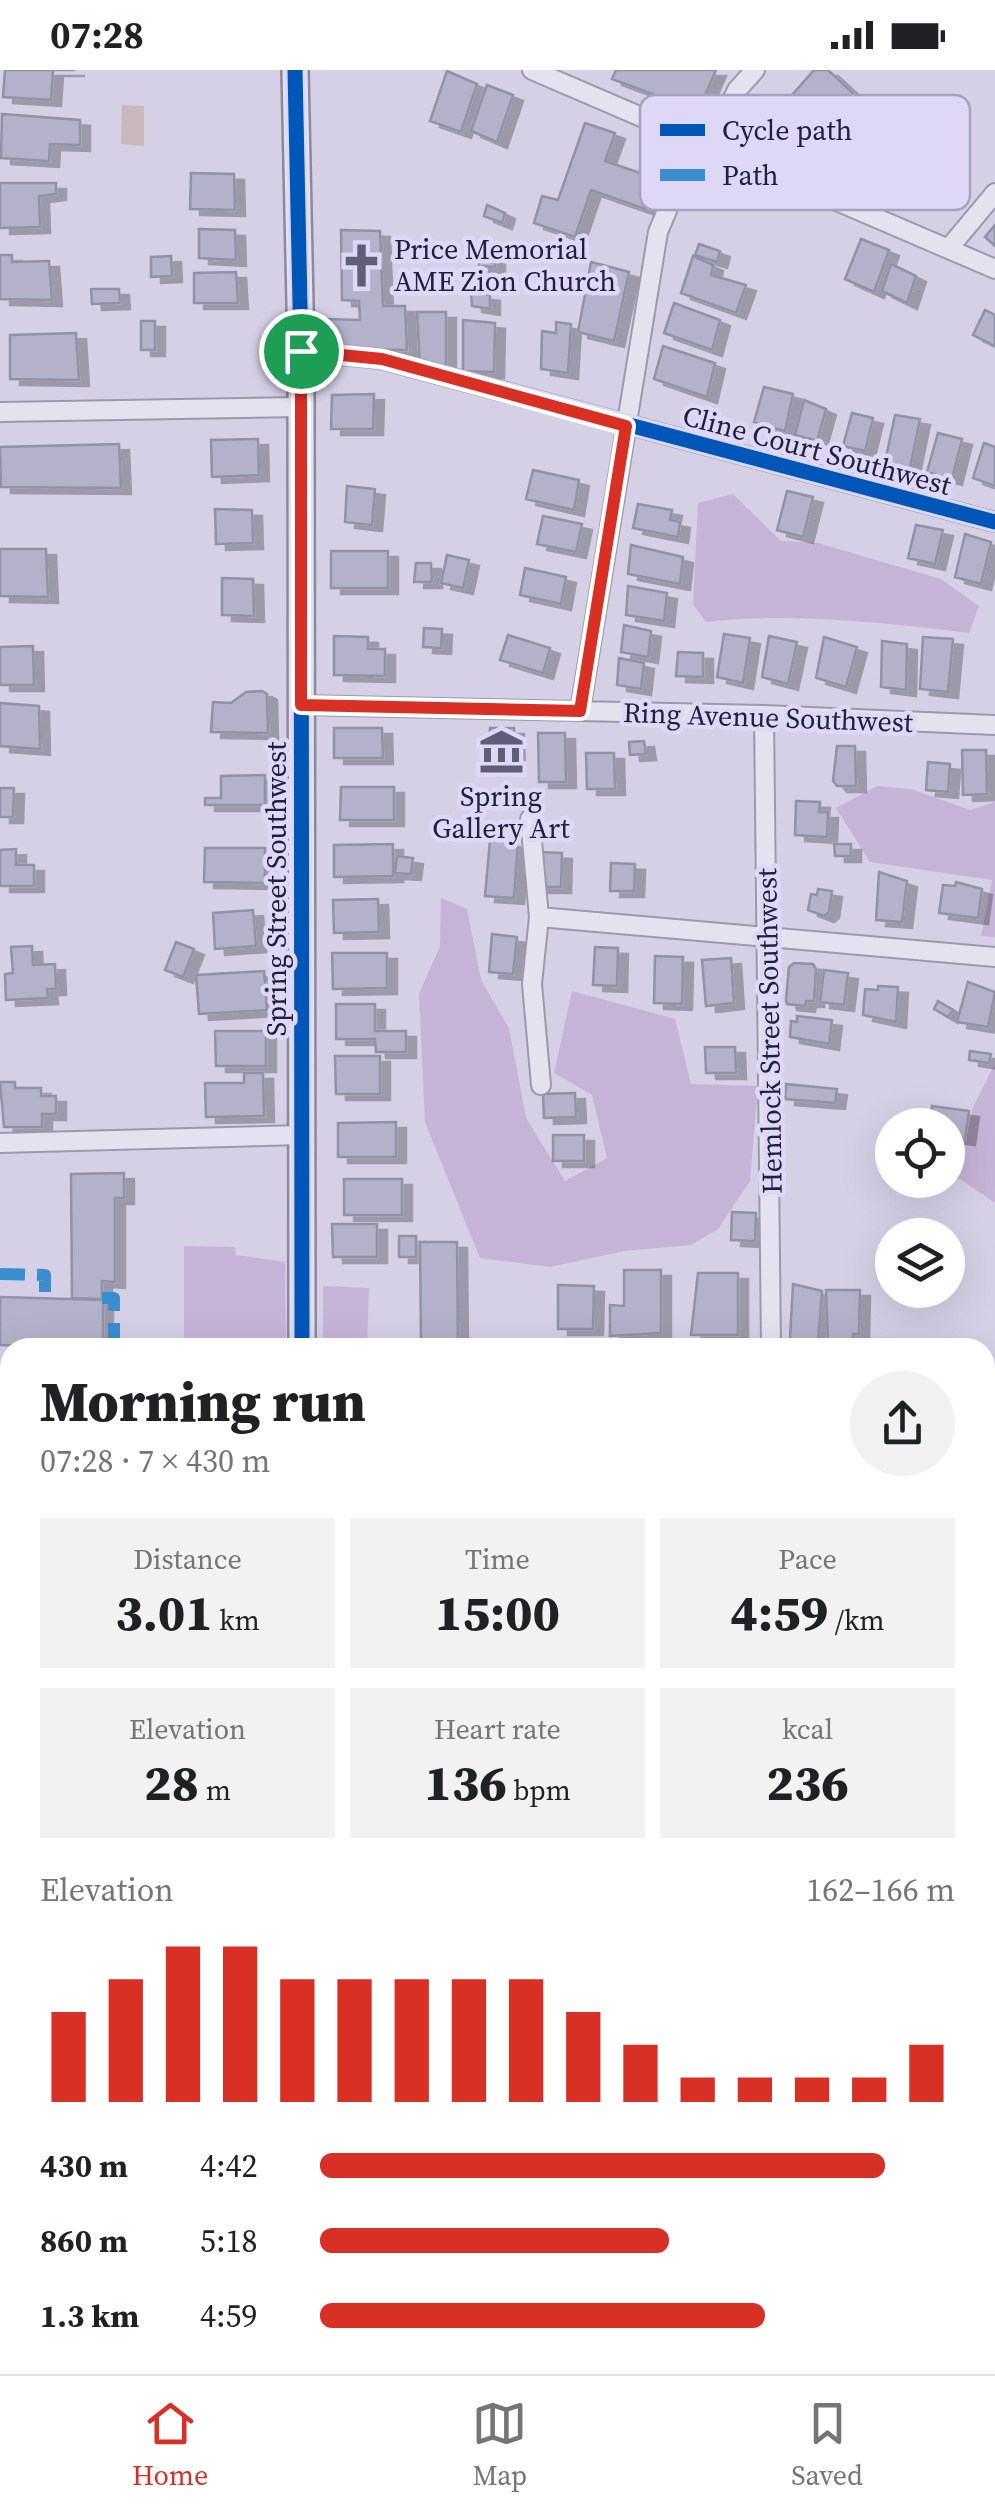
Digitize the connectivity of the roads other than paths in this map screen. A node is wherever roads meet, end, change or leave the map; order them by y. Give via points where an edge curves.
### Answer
1 (294, 70) edge
2 (532, 70) edge
3 (755, 70) edge
4 (735, 95) edge
5 (640, 116) edge
6 (995, 193) edge
7 (667, 210) edge
8 (860, 210) edge
9 (948, 248) junction
10 (995, 269) edge
11 (301, 351) junction
12 (301, 408) junction
13 (0, 412) edge
14 (626, 426) junction
15 (995, 522) edge
16 (301, 705) junction
17 (580, 711) junction
18 (764, 715) junction
19 (995, 725) edge
20 (530, 819) dead end
21 (539, 917) junction
22 (769, 936) junction
23 (995, 956) edge
24 (541, 1085) dead end
25 (302, 1135) junction
26 (0, 1143) edge
27 (302, 1338) edge
28 (772, 1338) edge

1 - 11 street, Spring Street Southwest
2 - 5 street
3 - 4 street
6 - 9 street
7 - 14 street
8 - 9 street
9 - 10 street
11 - 12 street, Spring Street Southwest
11 - 14 street, Cline Court Southwest via 382,359
12 - 13 street
12 - 16 street, Spring Street Southwest
14 - 15 street, Cline Court Southwest
14 - 17 street
16 - 17 street, Ring Avenue Southwest
16 - 25 street, Spring Street Southwest
17 - 18 street, Ring Avenue Southwest
18 - 19 street, Ring Avenue Southwest
18 - 22 street, Hemlock Street Southwest
20 - 21 street
21 - 22 street
21 - 24 street via 532,984
22 - 23 street
22 - 28 street, Hemlock Street Southwest
25 - 26 street
25 - 27 street, Spring Street Southwest

